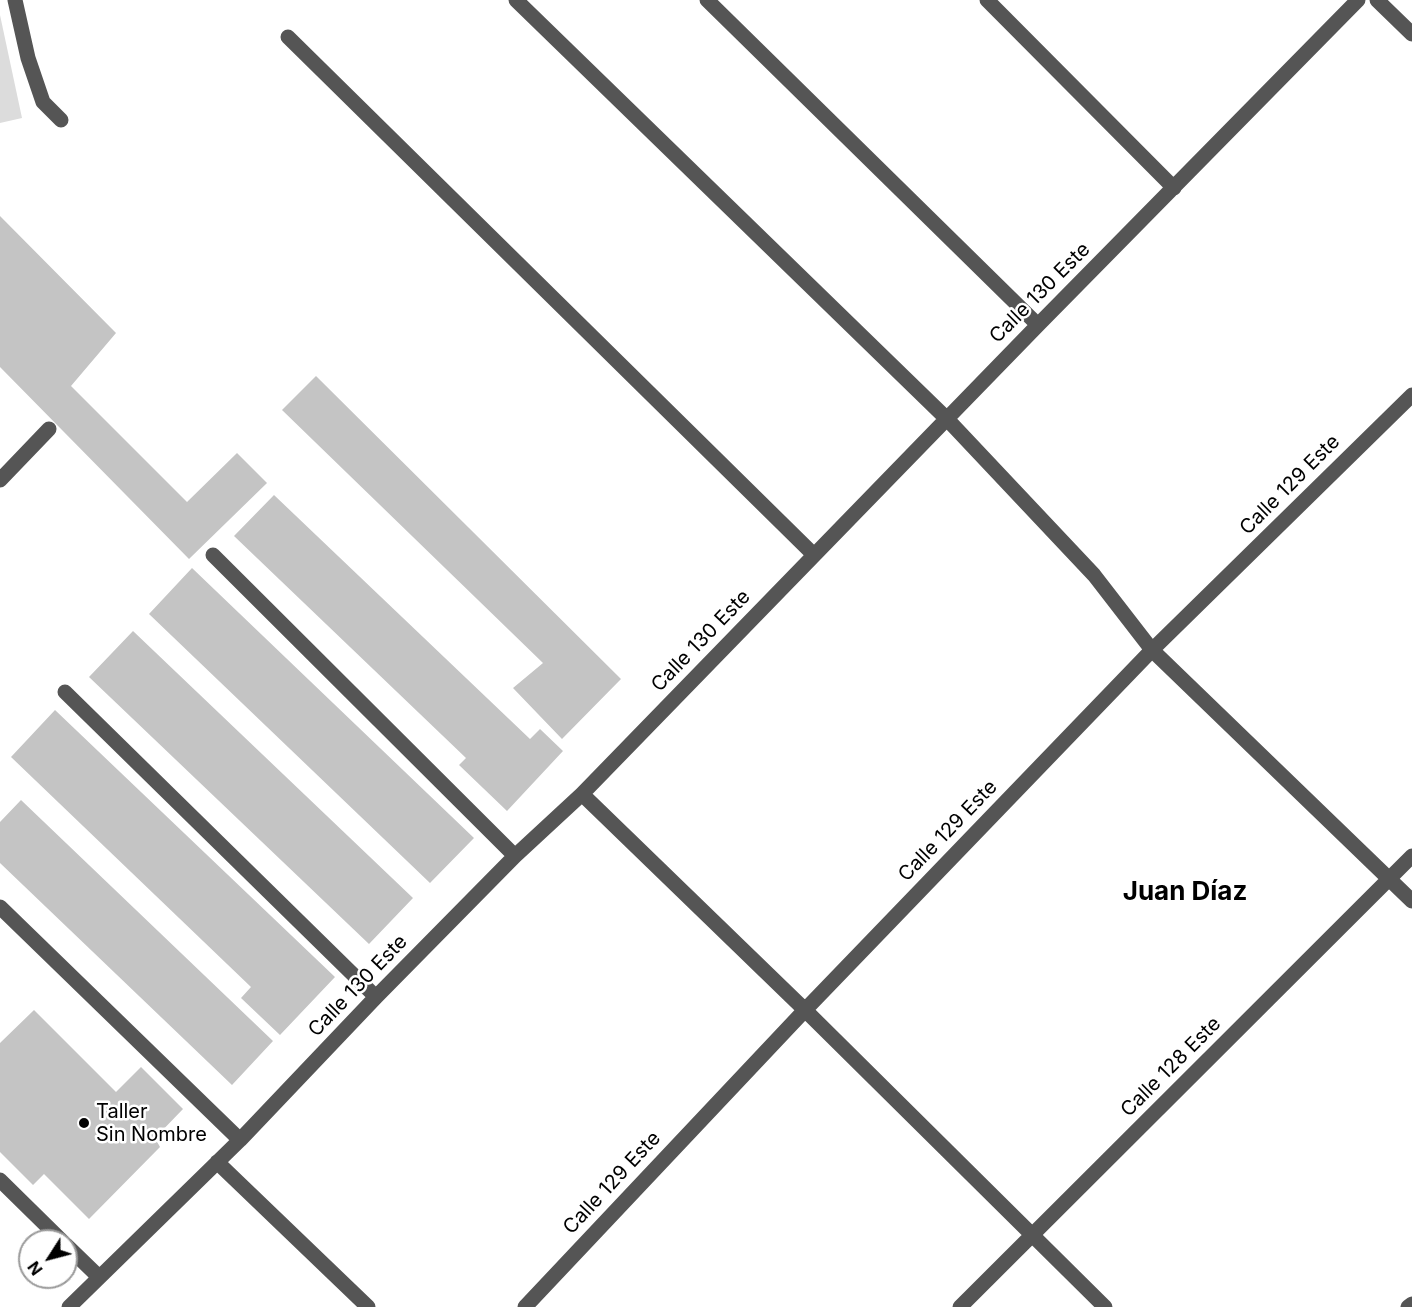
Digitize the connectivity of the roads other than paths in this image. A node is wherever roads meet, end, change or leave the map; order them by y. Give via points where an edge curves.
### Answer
1 (15, 0) edge
2 (516, 0) edge
3 (707, 0) edge
4 (987, 0) edge
5 (1358, 0) edge
6 (1377, 0) edge
7 (1412, 34) edge
8 (288, 37) dead end
9 (61, 120) dead end
10 (1174, 188) junction
11 (1038, 325) junction
12 (1412, 395) edge
13 (947, 419) junction
14 (49, 429) dead end
15 (0, 480) edge
16 (213, 555) dead end
17 (814, 555) junction
18 (1152, 650) junction
19 (65, 692) dead end
20 (582, 794) junction
21 (515, 856) junction
22 (1412, 856) edge
23 (1389, 879) junction
24 (1412, 902) edge
25 (0, 907) edge
26 (376, 997) junction
27 (805, 1010) junction
28 (240, 1140) junction
29 (217, 1162) junction
30 (0, 1180) edge
31 (50, 1229) edge
32 (1032, 1235) junction
33 (78, 1257) edge
34 (99, 1277) junction
35 (1412, 1304) edge
36 (69, 1307) edge
37 (368, 1307) edge
38 (525, 1307) edge
39 (960, 1307) edge
40 (1105, 1307) edge
41 (1408, 1307) edge

1 - 9 street via 43,102
2 - 13 street
3 - 11 street
4 - 10 street
5 - 10 street, Calle 130 Este
6 - 7 street
8 - 17 street
10 - 11 street, Calle 130 Este
11 - 13 street, Calle 130 Este
12 - 18 street, Calle 129 Este
13 - 17 street, Calle 130 Este
13 - 18 street via 1094,575
14 - 15 street
16 - 21 street
17 - 20 street, Calle 130 Este
18 - 23 street
18 - 27 street, Calle 129 Este
19 - 26 street
20 - 21 street, Calle 130 Este
20 - 27 street
21 - 26 street, Calle 130 Este
22 - 23 street, Calle 128 Este
23 - 24 street
23 - 32 street, Calle 128 Este
25 - 28 street
26 - 28 street, Calle 130 Este
27 - 32 street
27 - 38 street, Calle 129 Este
28 - 29 street, Calle 130 Este
29 - 34 street, Calle 130 Este
29 - 37 street
30 - 31 street
32 - 39 street, Calle 128 Este
32 - 40 street
33 - 34 street
34 - 36 street, Calle 130 Este
35 - 41 street

